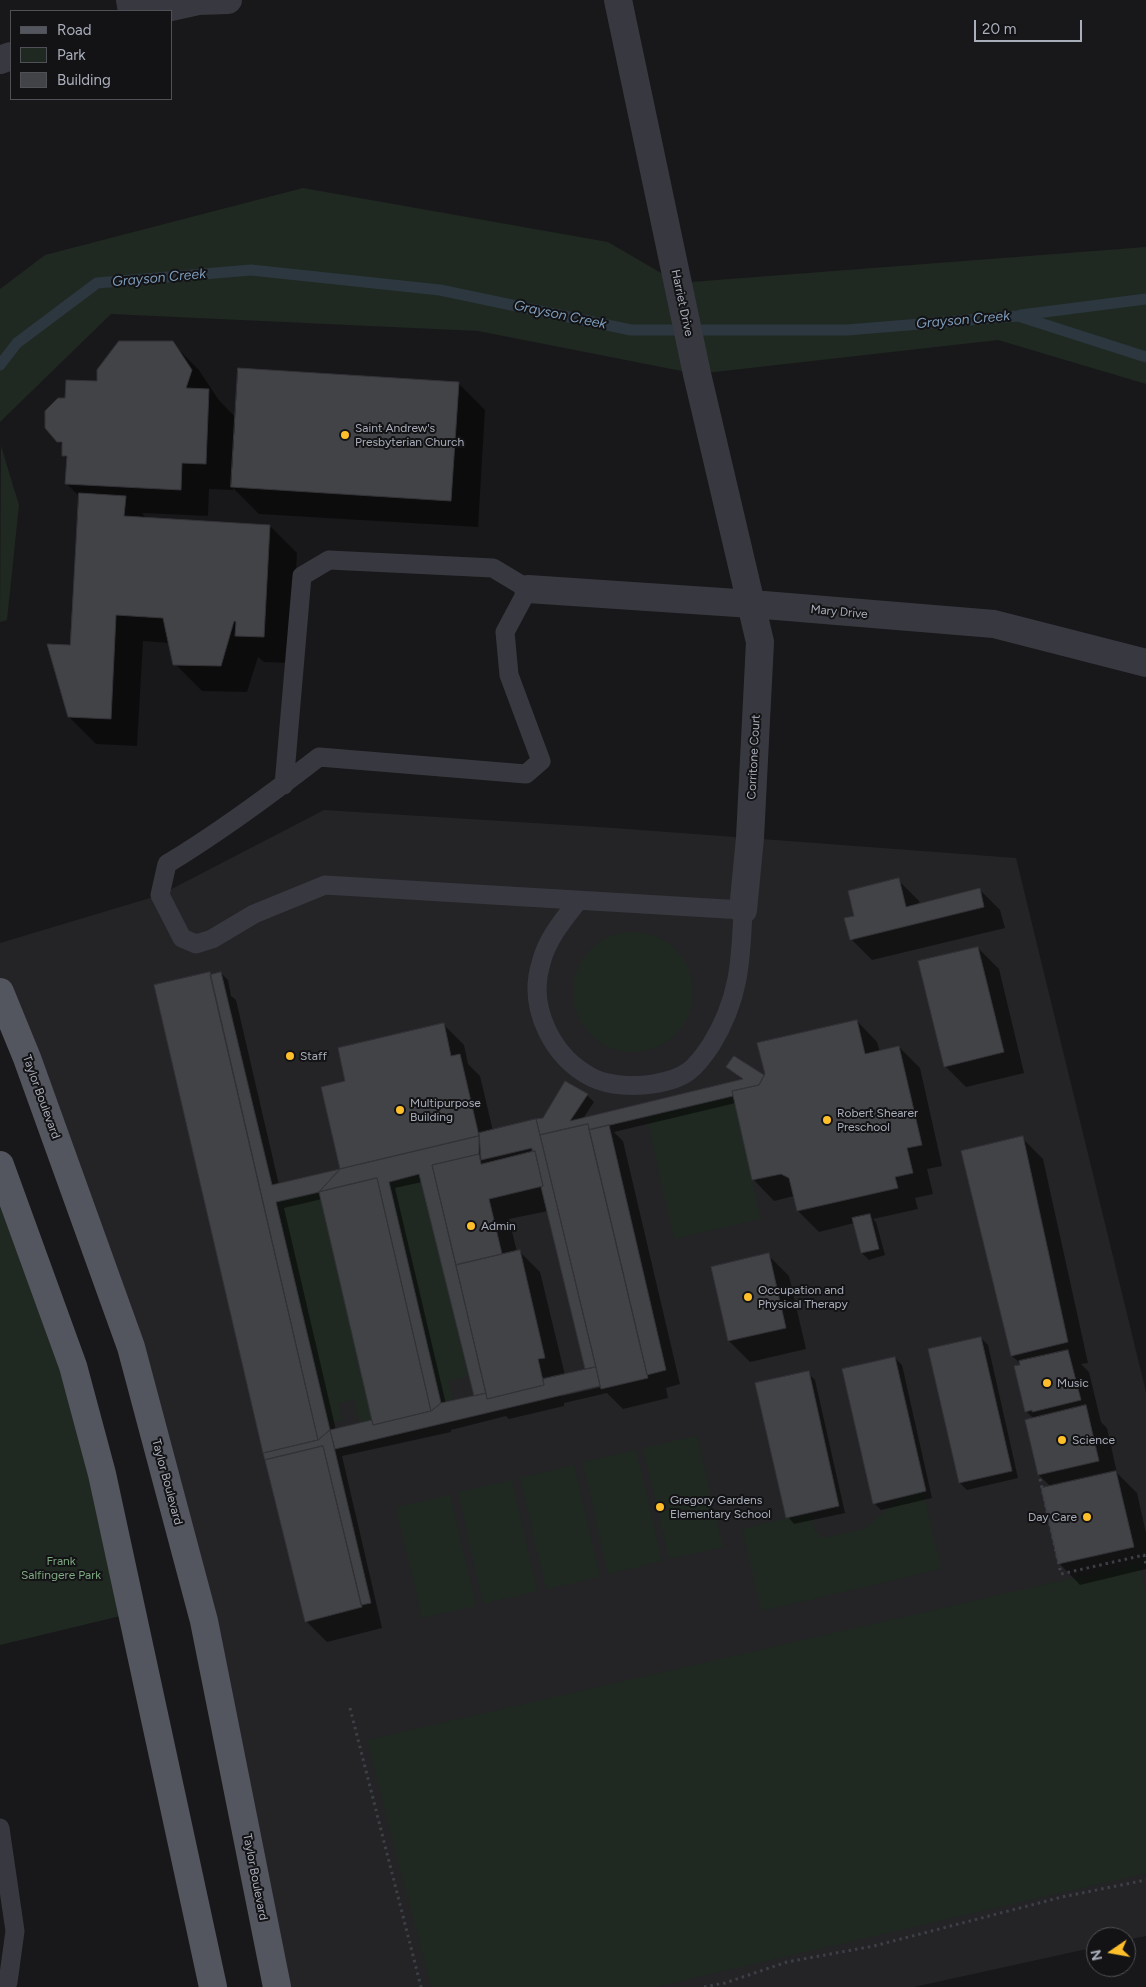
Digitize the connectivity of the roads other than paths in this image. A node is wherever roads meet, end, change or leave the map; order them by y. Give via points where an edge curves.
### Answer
1 (228, 0) edge
2 (618, 0) edge
3 (158, 10) edge
4 (528, 589) junction
5 (752, 604) junction
6 (1146, 662) edge
7 (284, 785) junction
8 (578, 901) junction
9 (743, 910) junction
10 (0, 992) edge
11 (0, 1165) edge
12 (0, 1828) edge
13 (6, 1987) edge
14 (213, 1987) edge
15 (277, 1987) edge

1 - 3 street via 198,1
2 - 5 street, Harriet Drive via 697,374
4 - 5 street, Mary Drive
4 - 7 lane via 493,568 329,560 302,576
4 - 7 lane via 505,632 510,675 541,761 526,774 319,757
5 - 6 street, Mary Drive via 994,624
5 - 9 street, Corritone Court via 760,642
7 - 8 lane via 167,864 160,895 182,938 196,944 254,914 326,885
8 - 9 lane
8 - 9 lane via 554,932 541,962 538,978 540,1011 552,1041 576,1068 595,1079 642,1086 667,1082 689,1072 719,1032 732,1004 741,963
10 - 15 main road, Taylor Boulevard via 131,1347 204,1621
11 - 14 main road via 73,1366 102,1474
12 - 13 lane via 15,1931

